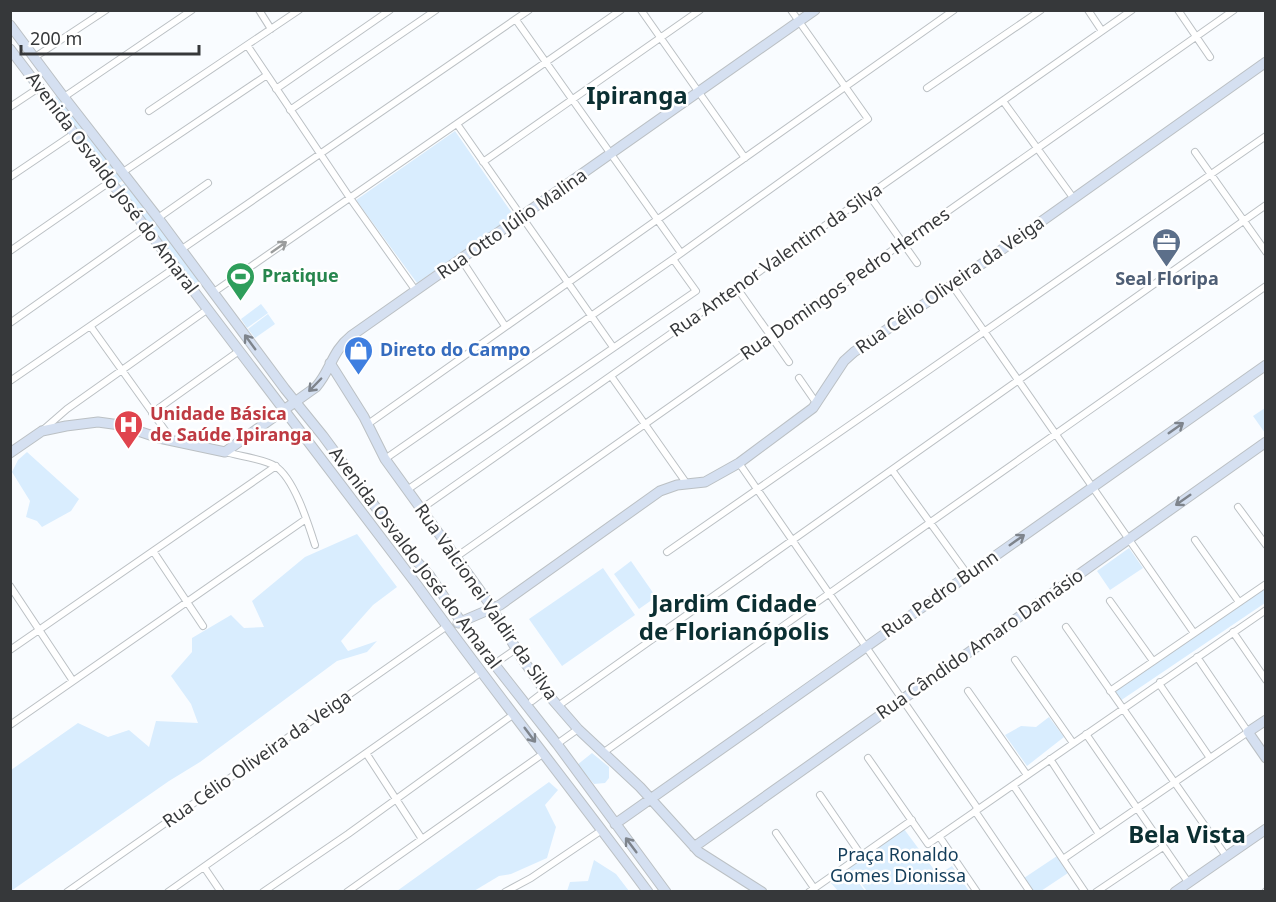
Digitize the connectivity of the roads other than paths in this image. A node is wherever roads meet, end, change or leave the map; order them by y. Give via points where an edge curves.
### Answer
1 (106, 10) edge
2 (192, 10) edge
3 (259, 10) edge
4 (299, 10) edge
5 (390, 10) edge
6 (436, 10) edge
7 (530, 10) edge
8 (621, 10) edge
9 (641, 10) edge
10 (700, 10) edge
11 (791, 10) edge
12 (815, 10) edge
13 (954, 10) edge
14 (1041, 10) edge
15 (1088, 10) edge
16 (1132, 10) edge
17 (1178, 10) edge
18 (1234, 10) edge
19 (516, 20) junction
20 (799, 21) junction
21 (10, 25) edge
22 (272, 29) junction
23 (1102, 31) junction
24 (1196, 37) junction
25 (660, 38) junction
26 (247, 45) junction
27 (10, 49) edge
28 (36, 57) junction
29 (1210, 57) dead end
30 (546, 62) junction
31 (1266, 62) edge
32 (267, 75) junction
33 (40, 87) junction
34 (846, 87) junction
35 (927, 88) dead end
36 (276, 89) junction
37 (699, 92) junction
38 (64, 97) junction
39 (573, 99) junction
40 (1003, 101) junction
41 (10, 107) edge
42 (290, 110) junction
43 (149, 111) dead end
44 (457, 124) junction
45 (75, 133) junction
46 (1266, 136) edge
47 (1037, 149) junction
48 (1195, 152) dead end
49 (611, 154) junction
50 (321, 155) junction
51 (745, 158) junction
52 (483, 162) junction
53 (123, 172) junction
54 (1211, 174) junction
55 (10, 177) edge
56 (111, 181) junction
57 (208, 183) dead end
58 (869, 195) junction
59 (350, 198) junction
60 (1074, 199) junction
61 (1266, 206) edge
62 (522, 217) junction
63 (158, 218) junction
64 (657, 219) junction
65 (1244, 221) junction
66 (146, 227) junction
67 (903, 243) junction
68 (182, 249) junction
69 (10, 251) edge
70 (1266, 252) edge
71 (681, 253) junction
72 (461, 259) junction
73 (673, 259) junction
74 (917, 263) dead end
75 (176, 267) junction
76 (568, 283) junction
77 (952, 285) junction
78 (1266, 286) edge
79 (736, 288) junction
80 (416, 291) junction
81 (213, 292) junction
82 (208, 309) junction
83 (591, 316) junction
84 (10, 323) edge
85 (505, 326) junction
86 (91, 327) junction
87 (984, 332) junction
88 (770, 336) junction
89 (613, 347) junction
90 (238, 351) junction
91 (789, 362) dead end
92 (330, 363) junction
93 (1266, 364) edge
94 (122, 370) junction
95 (611, 376) junction
96 (800, 378) dead end
97 (10, 381) edge
98 (1018, 381) junction
99 (295, 403) junction
100 (817, 404) junction
101 (284, 411) junction
102 (152, 413) junction
103 (368, 424) junction
104 (645, 424) junction
105 (42, 431) junction
106 (1056, 434) junction
107 (172, 441) junction
108 (1266, 442) edge
109 (225, 452) junction
110 (10, 453) edge
111 (385, 459) junction
112 (739, 463) junction
113 (276, 466) junction
114 (892, 470) junction
115 (687, 484) junction
116 (1093, 487) junction
117 (758, 489) junction
118 (407, 490) junction
119 (1238, 507) dead end
120 (422, 509) junction
121 (306, 519) junction
122 (930, 522) junction
123 (1129, 538) junction
124 (382, 540) junction
125 (793, 540) junction
126 (1195, 540) dead end
127 (1265, 543) edge
128 (315, 544) dead end
129 (153, 551) junction
130 (667, 552) dead end
131 (411, 555) junction
132 (456, 556) junction
133 (968, 575) junction
134 (1266, 584) edge
135 (10, 586) edge
136 (829, 593) junction
137 (1110, 601) dead end
138 (187, 602) junction
139 (1239, 602) junction
140 (1266, 609) edge
141 (435, 610) junction
142 (492, 610) junction
143 (462, 622) junction
144 (203, 626) dead end
145 (447, 626) junction
146 (1066, 627) dead end
147 (40, 630) junction
148 (1233, 632) junction
149 (1194, 633) junction
150 (866, 647) junction
151 (516, 649) junction
152 (10, 650) edge
153 (1197, 657) junction
154 (500, 660) dead end
155 (1015, 660) dead end
156 (1153, 661) junction
157 (480, 673) junction
158 (1266, 680) edge
159 (73, 681) junction
160 (1161, 682) junction
161 (509, 683) junction
162 (545, 691) junction
163 (969, 691) dead end
164 (1110, 691) junction
165 (902, 699) junction
166 (532, 701) dead end
167 (558, 706) junction
168 (1123, 709) junction
169 (514, 714) junction
170 (1266, 720) edge
171 (10, 725) edge
172 (578, 729) junction
173 (1248, 732) junction
174 (1086, 734) junction
175 (1073, 743) junction
176 (557, 744) junction
177 (604, 752) junction
178 (366, 753) junction
179 (544, 753) junction
180 (868, 758) dead end
181 (1210, 758) junction
182 (1266, 758) edge
183 (1050, 759) junction
184 (1027, 775) junction
185 (1174, 783) junction
186 (1013, 785) junction
187 (820, 795) dead end
188 (395, 799) junction
189 (651, 799) junction
190 (1137, 808) junction
191 (977, 810) junction
192 (912, 820) junction
193 (615, 824) junction
194 (602, 830) junction
195 (776, 832) dead end
196 (1264, 832) edge
197 (1100, 834) junction
198 (939, 836) junction
199 (422, 840) junction
200 (694, 847) junction
201 (1163, 847) junction
202 (861, 855) junction
203 (1226, 856) junction
204 (1063, 859) junction
205 (204, 867) junction
206 (1188, 882) junction
207 (812, 890) edge
208 (67, 891) edge
209 (168, 891) edge
210 (221, 891) edge
211 (263, 891) edge
212 (347, 891) edge
213 (505, 891) edge
214 (648, 891) edge
215 (666, 891) edge
216 (762, 891) edge
217 (977, 891) edge
218 (1030, 891) edge
219 (1085, 891) edge
220 (1096, 891) edge
221 (1175, 891) edge

1 - 28 street
2 - 38 street
3 - 22 street
4 - 22 street
5 - 36 street
6 - 42 street
7 - 19 street
8 - 30 street
9 - 25 street
10 - 25 street
11 - 20 street
12 - 20 main road, Rua Otto Júlio Malina
13 - 34 street
14 - 35 street
15 - 23 street
16 - 23 street, Rua Antenor Valentim da Silva
17 - 24 street
18 - 24 street, Rua Domingos Pedro Hermes
19 - 30 street
19 - 50 street
20 - 34 street
20 - 37 main road, Rua Otto Júlio Malina
21 - 28 main road, Avenida Osvaldo José do Amaral
22 - 26 street
23 - 40 street, Rua Antenor Valentim da Silva
24 - 29 street
24 - 47 street, Rua Domingos Pedro Hermes
25 - 37 street
25 - 39 street
26 - 32 street
26 - 43 street
27 - 33 main road, Avenida Osvaldo José do Amaral
28 - 38 main road, Avenida Osvaldo José do Amaral
30 - 39 street
30 - 44 street
31 - 60 main road, Rua Célio Oliveira da Veiga
32 - 36 street
32 - 53 street
33 - 41 street
33 - 45 main road, Avenida Osvaldo José do Amaral
34 - 51 street
34 - 71 street via 868,119
36 - 42 street
37 - 49 main road, Rua Otto Júlio Malina
37 - 51 street
38 - 53 main road, Avenida Osvaldo José do Amaral
39 - 49 street
39 - 52 street
40 - 47 street
40 - 58 street, Rua Antenor Valentim da Silva
42 - 50 street
44 - 52 street
44 - 59 street
45 - 55 street
45 - 56 main road, Avenida Osvaldo José do Amaral
46 - 54 street
47 - 60 street
47 - 67 street, Rua Domingos Pedro Hermes
48 - 54 street
49 - 62 main road, Rua Otto Júlio Malina
49 - 64 street
50 - 59 street
50 - 68 street
51 - 64 street
52 - 62 street
53 - 63 main road, Avenida Osvaldo José do Amaral
54 - 65 street
54 - 87 street
56 - 66 main road, Avenida Osvaldo José do Amaral
56 - 69 street
57 - 63 street
58 - 67 street
58 - 79 street, Rua Antenor Valentim da Silva
59 - 80 street
81 -> 59 street
60 - 77 main road, Rua Célio Oliveira da Veiga
61 - 65 street
62 - 72 main road, Rua Otto Júlio Malina
62 - 76 street
63 - 68 main road, Avenida Osvaldo José do Amaral
64 - 71 street
64 - 76 street
65 - 70 street
65 - 98 street
66 - 75 main road, Avenida Osvaldo José do Amaral
66 - 84 street
67 - 74 street
67 - 88 street, Rua Domingos Pedro Hermes
68 - 81 main road, Avenida Osvaldo José do Amaral
71 - 73 street
72 - 80 main road, Rua Otto Júlio Malina
72 - 85 street
73 - 83 street
73 - 89 street via 696,291
75 - 81 main road via 202,295
75 - 82 main road, Avenida Osvaldo José do Amaral
75 - 86 street
76 - 83 street
76 - 85 street
77 - 87 street
77 - 100 main road, Rua Célio Oliveira da Veiga via 849,356
78 - 106 street
79 - 88 street
79 - 95 street, Rua Antenor Valentim da Silva
80 - 92 main road, Rua Otto Júlio Malina via 345,341
99 -> 81 main road, Avenida Osvaldo José do Amaral
82 - 90 main road, Avenida Osvaldo José do Amaral
82 - 94 street
83 - 89 street
83 - 111 street
85 - 103 street
86 - 94 street
86 - 97 street
87 - 98 street
87 - 117 street
88 - 91 street
88 - 104 street, Rua Domingos Pedro Hermes
89 - 118 street
90 - 101 main road, Avenida Osvaldo José do Amaral
90 - 102 street
92 -> 99 main road, Rua Otto Júlio Malina via 322,380
92 - 103 main road, Rua Valcionei Valdir da Silva
116 -> 93 main road, Rua Pedro Bunn
94 - 102 street
94 - 105 street
95 - 104 street
95 - 120 street, Rua Antenor Valentim da Silva
96 - 100 street
98 - 106 street
98 - 114 street
99 - 101 main road, Rua Otto Júlio Malina
99 - 131 main road, Avenida Osvaldo José do Amaral
100 - 112 main road, Rua Célio Oliveira da Veiga
101 - 109 main road, Rua Otto Júlio Malina
101 - 124 main road, Avenida Osvaldo José do Amaral
102 - 107 street
103 - 111 main road, Rua Valcionei Valdir da Silva
104 - 115 street
104 - 132 street, Rua Domingos Pedro Hermes
105 - 107 main road via 105,423
105 - 110 main road
106 - 116 street
106 - 122 street
107 - 109 main road
108 -> 123 main road, Rua Cândido Amaro Damásio
109 - 113 street
111 - 118 main road, Rua Valcionei Valdir da Silva
112 - 115 main road, Rua Célio Oliveira da Veiga via 705,482
112 - 117 street
113 - 121 street via 297,495
113 - 129 street
114 - 122 street
114 - 125 street
115 - 142 main road, Rua Célio Oliveira da Veiga via 660,491
116 - 123 street
133 -> 116 main road, Rua Pedro Bunn
117 - 125 street
117 - 130 street
118 - 120 main road, Rua Valcionei Valdir da Silva
119 - 127 street
120 - 132 main road, Rua Valcionei Valdir da Silva
121 - 128 street
121 - 138 street
122 - 133 street
122 - 136 street
123 - 149 street
123 - 165 main road, Rua Cândido Amaro Damásio
124 - 131 main road via 388,532
124 - 141 main road, Avenida Osvaldo José do Amaral
125 - 136 street
125 - 167 street
126 - 139 street
129 - 138 street
129 - 147 street
131 - 143 main road, Avenida Osvaldo José do Amaral
132 - 142 main road, Rua Valcionei Valdir da Silva
133 - 150 main road, Rua Pedro Bunn
134 - 139 street
135 - 147 street
136 - 150 street
136 - 177 street
137 - 156 street
138 - 144 street
138 - 159 street
139 - 149 street
140 - 148 street
141 - 143 main road via 449,623
141 - 145 main road, Avenida Osvaldo José do Amaral
142 - 143 main road, Rua Célio Oliveira da Veiga
142 - 151 main road, Rua Valcionei Valdir da Silva
143 - 161 main road, Avenida Osvaldo José do Amaral
145 - 157 main road, Avenida Osvaldo José do Amaral
145 - 208 street, Rua Célio Oliveira da Veiga
146 - 164 street
147 - 152 street
147 - 159 street
148 - 153 street
148 - 158 street
149 - 156 street
150 - 165 street
150 - 189 main road, Rua Pedro Bunn
151 - 154 street
151 - 162 main road, Rua Valcionei Valdir da Silva
153 - 160 street
153 - 173 street
155 - 175 street
156 - 164 street
157 - 161 main road via 502,694 509,692
157 - 169 main road, Avenida Osvaldo José do Amaral
157 - 178 street
159 - 171 street
160 - 168 street
160 - 181 street via 1160,686
161 - 176 main road, Avenida Osvaldo José do Amaral
162 - 166 street
162 - 167 main road, Rua Valcionei Valdir da Silva
163 - 184 street
164 - 168 street
165 - 191 street
165 - 200 main road, Rua Cândido Amaro Damásio
167 - 172 main road, Rua Valcionei Valdir da Silva
168 - 174 street
168 - 185 street
169 -> 179 main road, Avenida Osvaldo José do Amaral
169 - 188 street
170 - 173 main road
172 - 176 street
172 - 177 main road, Rua Valcionei Valdir da Silva
173 - 181 street
173 - 182 main road
174 - 175 street
174 - 190 street
175 - 183 street
176 - 193 main road, Avenida Osvaldo José do Amaral
177 - 189 main road, Rua Valcionei Valdir da Silva
178 - 188 street
178 - 205 street
179 - 194 main road, Avenida Osvaldo José do Amaral
179 - 199 street
180 - 192 street
181 - 185 street
183 - 184 street
183 - 197 street
184 - 186 street
185 - 190 street
185 - 203 street
186 - 191 street
186 - 204 street
187 - 202 street
188 - 199 street
188 - 211 street
189 - 193 main road, Rua Pedro Bunn
189 - 200 main road, Rua Valcionei Valdir da Silva
190 - 197 street
190 - 201 street
191 - 198 street
191 - 218 street
192 - 198 street via 928,844
192 - 202 street
215 -> 193 main road, Avenida Osvaldo José do Amaral
194 - 213 street
194 - 214 main road, Avenida Osvaldo José do Amaral
195 - 207 street
196 - 203 main road
197 - 204 street
198 - 217 street
199 - 212 street
200 - 216 main road, Rua Valcionei Valdir da Silva
201 - 206 street
201 - 220 street
202 - 207 street
203 - 206 main road
204 - 219 street
205 - 209 street
205 - 210 street
206 - 221 main road

